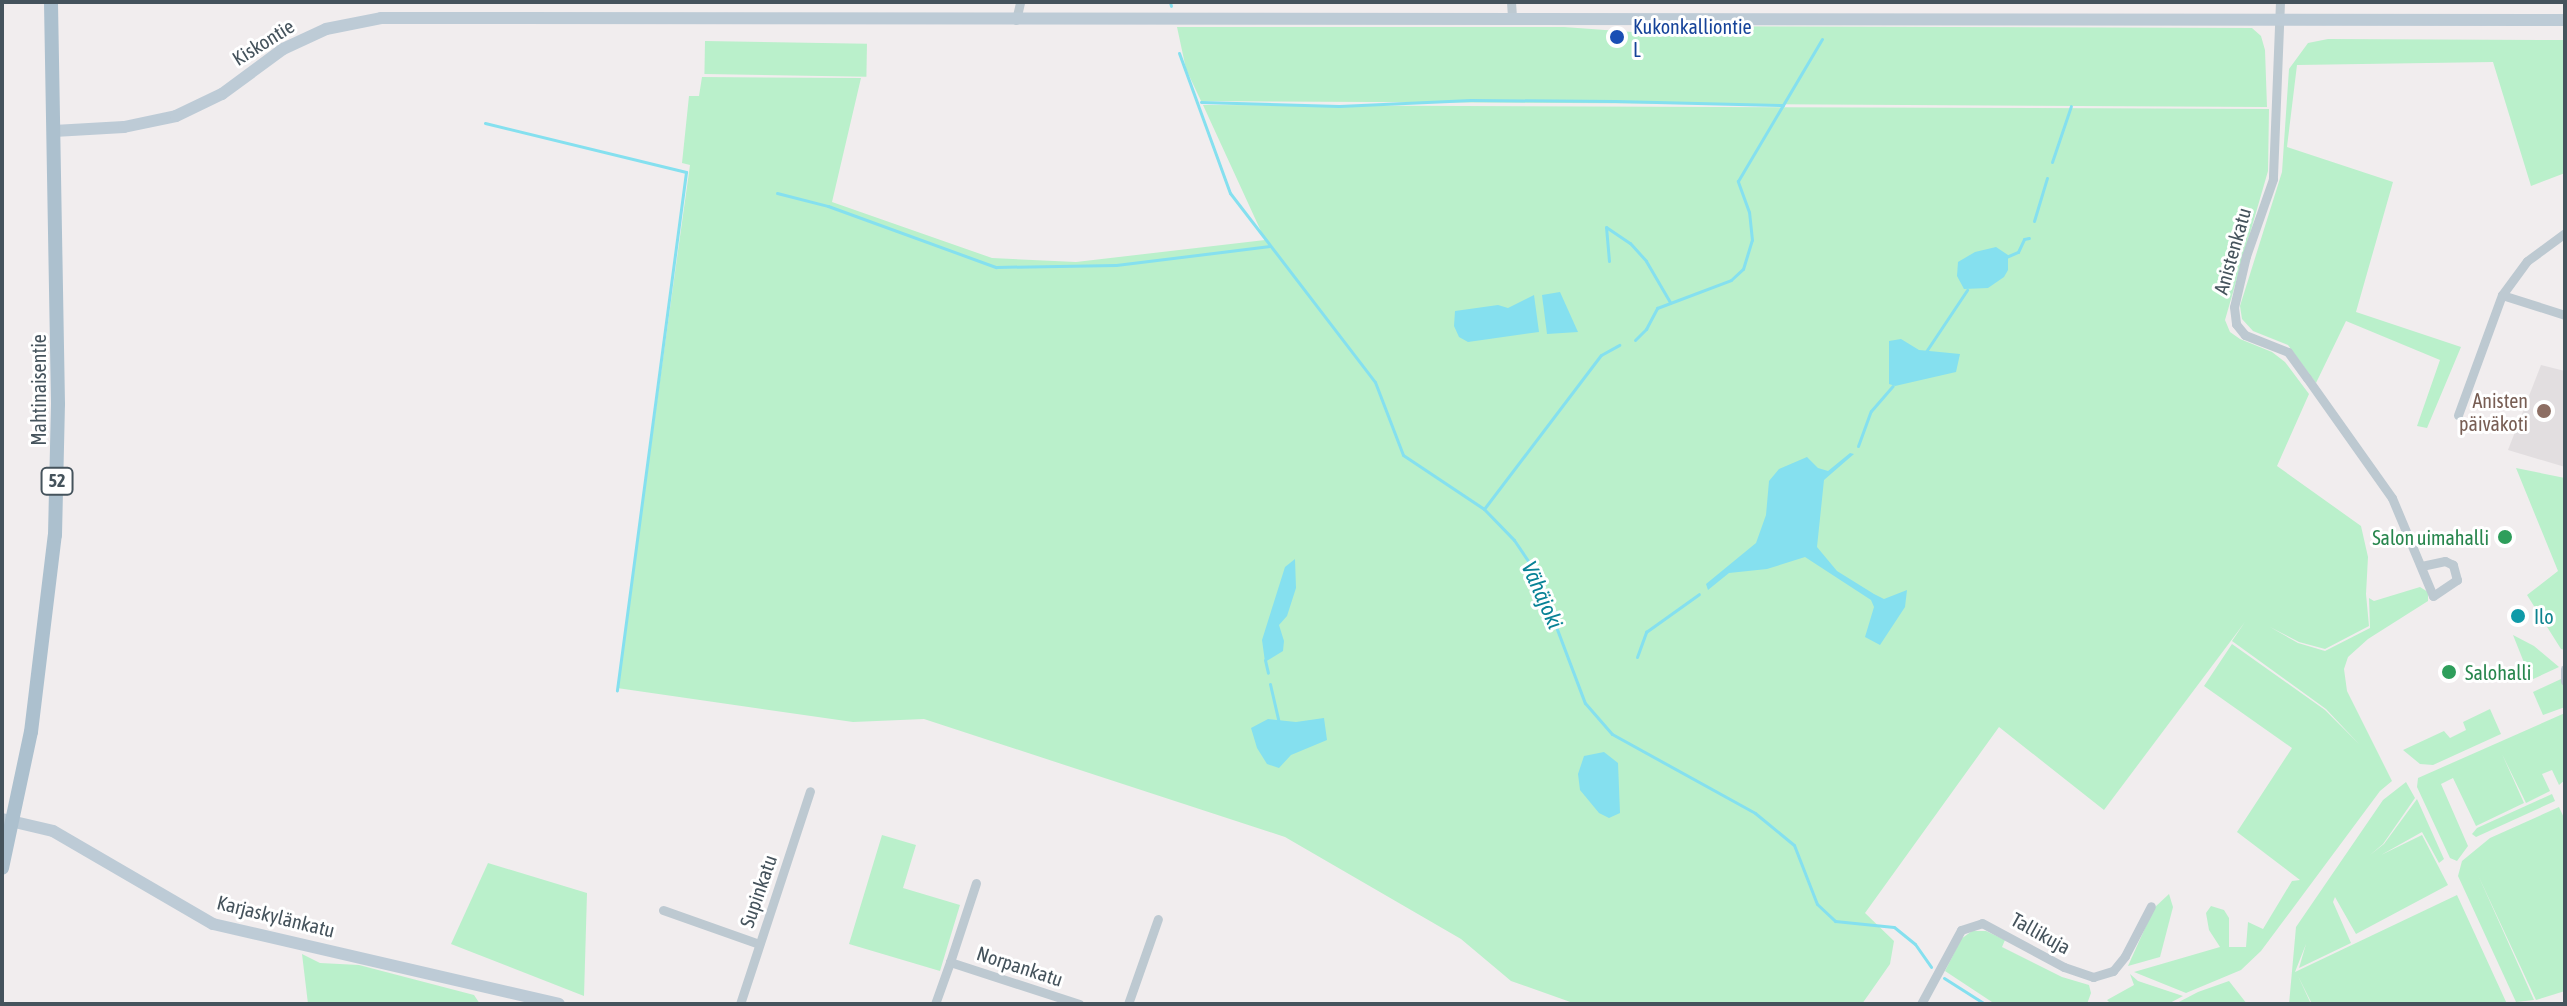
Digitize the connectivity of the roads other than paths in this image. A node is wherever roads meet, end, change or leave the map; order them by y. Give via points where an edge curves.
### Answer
1 (51, 2) edge
2 (1020, 2) edge
3 (1511, 2) edge
4 (2280, 2) edge
5 (1512, 18) junction
6 (1016, 20) junction
7 (2280, 20) junction
8 (2565, 20) edge
9 (54, 131) junction
10 (2565, 233) edge
11 (2502, 295) junction
12 (2565, 315) edge
13 (2458, 415) dead end
14 (2422, 566) dead end
15 (2565, 669) edge
16 (2565, 681) edge
17 (810, 791) dead end
18 (2, 819) edge
19 (4, 862) edge
20 (976, 883) dead end
21 (2151, 906) dead end
22 (663, 910) dead end
23 (1158, 919) dead end
24 (759, 944) junction
25 (950, 962) junction
26 (559, 1004) edge
27 (740, 1004) edge
28 (935, 1004) edge
29 (1079, 1004) edge
30 (1128, 1004) edge
31 (1921, 1004) edge

1 - 9 main road, Mahtinaisentie / 52
2 - 6 street
3 - 5 street
4 - 7 street
5 - 6 main road, Kiskontie
5 - 7 main road, Kiskontie
6 - 9 main road, Kiskontie via 381,18 326,29 283,49 222,94 176,116 124,127
7 - 8 main road, Kiskontie
7 - 14 street, Anistenkatu via 2273,179 2246,256 2234,307 2236,324 2245,335 2288,352 2392,498
9 - 19 main road, Mahtinaisentie / 52 via 55,535 43,659
10 - 11 street via 2527,261
11 - 12 street
11 - 13 street
15 - 16 street
17 - 24 street, Supinkatu
18 - 26 main road, Karjaskylänkatu via 53,831 213,924
20 - 25 street, Norpankatu
21 - 31 street, Tallikuja via 2113,971 2093,977 1982,923 1961,930
22 - 24 street
23 - 30 street
24 - 27 street, Supinkatu
25 - 28 street, Norpankatu
25 - 29 street, Norpankatu

